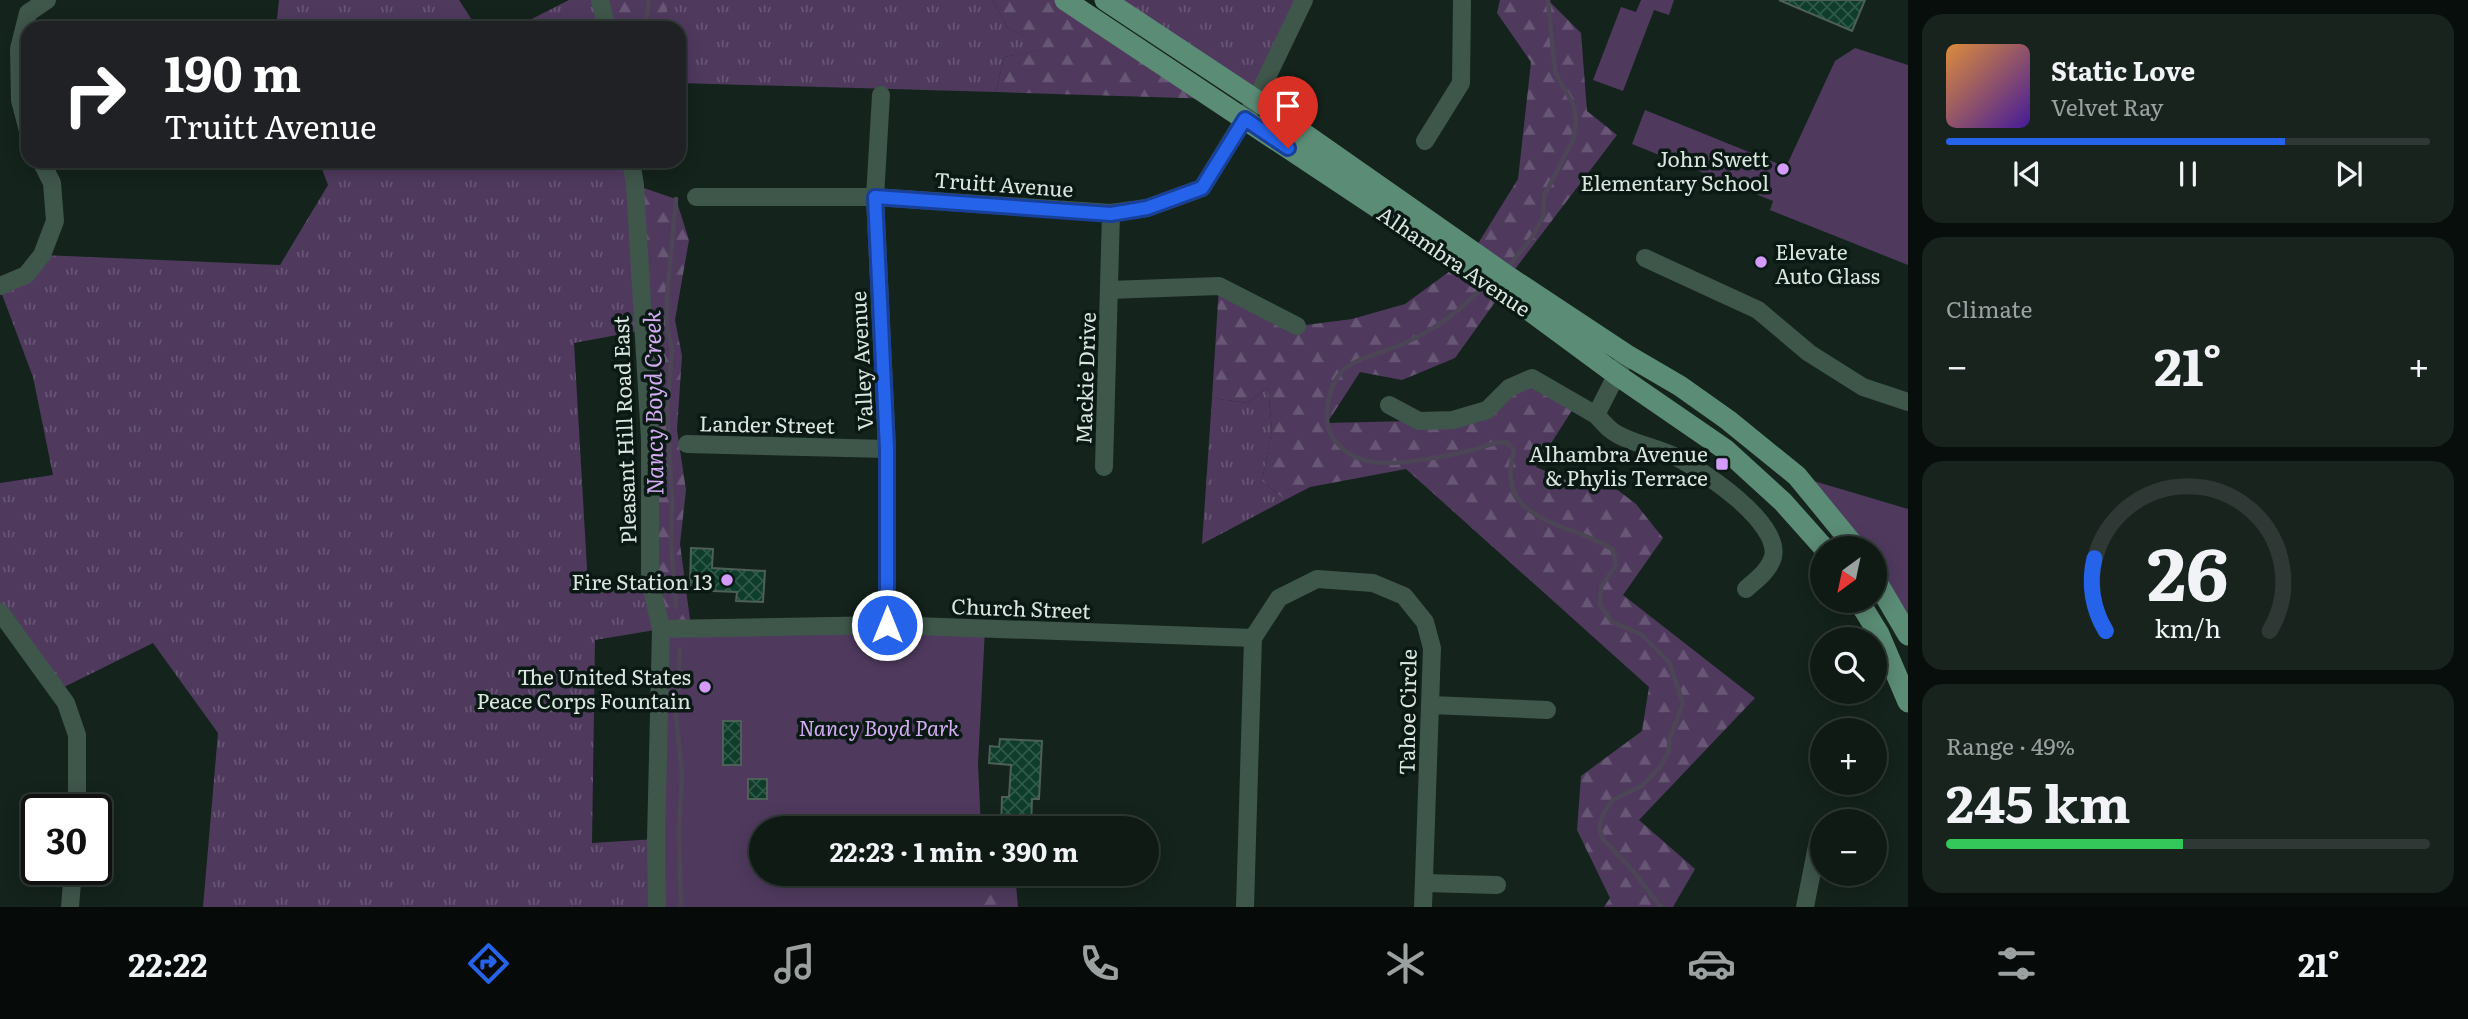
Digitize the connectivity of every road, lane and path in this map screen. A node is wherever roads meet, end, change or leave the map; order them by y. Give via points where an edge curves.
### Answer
1 (47, 0) edge
2 (600, 0) edge
3 (1065, 0) edge
4 (1105, 0) edge
5 (1304, 0) edge
6 (1462, 0) edge
7 (27, 21) edge
8 (605, 21) edge
9 (21, 42) edge
10 (881, 94) dead end
11 (1256, 100) junction
12 (21, 104) edge
13 (1245, 119) junction
14 (1425, 141) dead end
15 (44, 168) edge
16 (632, 168) edge
17 (696, 197) dead end
18 (875, 197) junction
19 (1111, 214) junction
20 (1467, 256) junction
21 (1645, 258) dead end
22 (1506, 284) junction
23 (0, 286) edge
24 (1109, 290) junction
25 (1297, 326) dead end
26 (1627, 355) junction
27 (1617, 375) junction
28 (1908, 402) edge
29 (1389, 404) dead end
30 (1596, 415) junction
31 (687, 443) dead end
32 (887, 449) junction
33 (1104, 467) dead end
34 (1813, 536) edge
35 (1846, 536) edge
36 (1746, 589) dead end
37 (1887, 599) edge
38 (0, 612) edge
39 (1866, 613) edge
40 (887, 625) junction
41 (661, 629) junction
42 (1908, 635) edge
43 (1253, 639) junction
44 (1900, 662) edge
45 (1908, 702) edge
46 (1432, 705) junction
47 (1547, 710) dead end
48 (77, 794) edge
49 (1810, 882) edge
50 (1424, 883) junction
51 (72, 885) edge
52 (1497, 886) dead end
53 (70, 907) edge
54 (657, 907) edge
55 (1245, 907) edge
56 (1423, 907) edge
57 (1805, 907) edge

1 - 7 street via 29,13
2 - 8 street
3 - 13 main road, Alhambra Avenue
4 - 11 main road, Alhambra Avenue
5 - 11 street, Truitt Avenue
6 - 14 street via 1461,83
9 - 12 street
10 - 18 street, Valley Avenue
11 - 13 street, Truitt Avenue
11 - 20 main road, Alhambra Avenue
13 - 19 street, Truitt Avenue via 1202,188 1147,208
13 - 20 main road, Alhambra Avenue
15 - 23 street via 51,183 55,221 42,255 26,275
16 - 41 street, Pleasant Hill Road East via 650,440 650,580
17 - 18 street, Truitt Avenue
18 - 19 street, Truitt Avenue
18 - 32 street, Valley Avenue
19 - 24 street, Mackie Drive
20 - 22 main road, Alhambra Avenue
21 - 28 street via 1758,310 1809,353 1863,387
22 - 26 main road, Alhambra Avenue
22 - 27 main road, Alhambra Avenue
24 - 25 street, Mackie Drive via 1219,286
24 - 33 street, Mackie Drive
26 - 27 street
26 - 35 main road, Alhambra Avenue via 1728,420 1797,477
27 - 30 street
27 - 34 main road, Alhambra Avenue via 1726,450
29 - 30 street via 1419,421 1453,420 1487,410 1509,388 1532,378
30 - 36 street via 1612,432 1675,457 1745,506 1769,534 1773,555 1765,571
31 - 32 street, Lander Street
32 - 40 street, Valley Avenue
37 - 42 main road
38 - 48 street via 66,703 77,735
39 - 44 main road
40 - 41 street, Church Street
40 - 43 street, Church Street
41 - 54 street, Pleasant Hill Road East
43 - 46 street, Tahoe Circle via 1279,598 1317,579 1373,583 1404,596 1425,622 1432,648
43 - 55 street
44 - 45 main road
46 - 47 street
46 - 50 street, Tahoe Circle
49 - 57 street
50 - 52 street
50 - 56 street, Tahoe Circle
51 - 53 street

